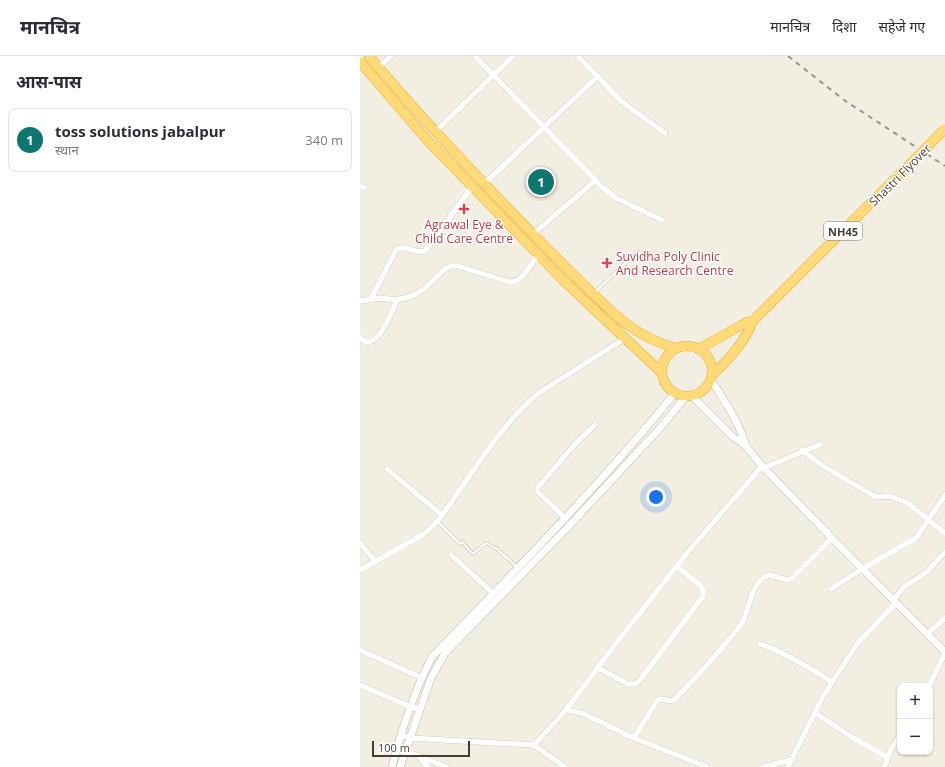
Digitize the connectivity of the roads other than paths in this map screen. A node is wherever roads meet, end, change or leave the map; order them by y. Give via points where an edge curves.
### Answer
1 (369, 56) edge
2 (391, 56) edge
3 (475, 56) edge
4 (513, 56) edge
5 (578, 56) edge
6 (360, 62) edge
7 (379, 67) junction
8 (493, 76) junction
9 (598, 76) junction
10 (543, 127) junction
11 (945, 129) edge
12 (435, 132) junction
13 (665, 133) dead end
14 (596, 180) junction
15 (484, 184) junction
16 (472, 187) junction
17 (662, 220) dead end
18 (533, 234) junction
19 (638, 251) dead end
20 (538, 255) junction
21 (594, 294) junction
22 (371, 299) junction
23 (397, 300) junction
24 (360, 301) edge
25 (752, 322) junction
26 (360, 338) edge
27 (624, 339) junction
28 (676, 348) junction
29 (699, 349) junction
30 (662, 373) junction
31 (711, 378) junction
32 (674, 393) junction
33 (689, 396) junction
34 (594, 425) dead end
35 (821, 444) dead end
36 (746, 446) junction
37 (802, 450) junction
38 (763, 467) junction
39 (387, 469) dead end
40 (945, 495) edge
41 (442, 515) junction
42 (565, 518) junction
43 (928, 519) junction
44 (438, 522) junction
45 (945, 533) edge
46 (832, 538) junction
47 (360, 543) edge
48 (945, 552) edge
49 (451, 555) dead end
50 (376, 562) junction
51 (678, 566) junction
52 (517, 568) junction
53 (862, 569) junction
54 (360, 570) edge
55 (831, 590) dead end
56 (493, 593) junction
57 (894, 601) junction
58 (945, 618) edge
59 (927, 634) junction
60 (760, 644) dead end
61 (360, 650) edge
62 (945, 652) edge
63 (598, 668) junction
64 (422, 678) junction
65 (832, 682) junction
66 (930, 683) edge
67 (360, 685) edge
68 (411, 707) junction
69 (420, 709) junction
70 (566, 710) junction
71 (815, 713) junction
72 (401, 735) junction
73 (410, 738) junction
74 (634, 738) junction
75 (897, 741) edge
76 (534, 745) junction
77 (397, 748) junction
78 (406, 751) junction
79 (418, 756) junction
80 (887, 757) junction
81 (791, 760) junction
82 (392, 767) edge
83 (400, 767) edge
84 (428, 767) edge
85 (447, 767) edge
86 (565, 767) edge
87 (707, 767) edge
88 (763, 767) edge
89 (788, 767) edge
90 (884, 767) edge

1 - 7 highway
2 - 7 street
3 - 8 street
4 - 8 street
5 - 9 street
6 - 16 highway
7 - 12 highway
8 - 10 street
8 - 12 street
9 - 10 street
9 - 13 street via 622,102
10 - 14 street
10 - 15 street
11 - 25 highway, Shastri Flyover / NH45, bridge
12 - 15 highway
14 - 17 street via 616,198
14 - 18 street
15 - 18 highway
16 - 20 highway
16 - 22 street via 425,251 415,252 405,247 396,250
18 - 21 highway
19 - 21 lane
20 - 23 street via 514,282 452,266 419,292
20 - 27 highway
21 - 28 highway via 635,331 651,340
22 - 23 street
22 - 24 street
23 - 26 street via 382,332 373,341 365,342
25 - 29 highway, NH45 via 747,322
25 - 31 highway, NH45 via 735,351
27 - 30 highway
27 - 41 street via 527,402 488,450
28 - 29 highway via 688,345
28 - 30 highway via 663,361
29 - 31 highway via 711,362
30 - 32 highway via 666,385
31 - 33 highway, NH45 via 704,390
31 - 36 street via 733,413
32 - 33 highway
32 - 42 street
33 - 36 street
33 - 69 street via 568,527 445,653 431,678
34 - 42 street via 537,490
35 - 37 street
36 - 38 street
37 - 38 street
37 - 43 street via 849,482 876,496 889,496 906,502
38 - 46 street
38 - 51 street
39 - 41 street
40 - 43 street
41 - 44 street
42 - 52 street
43 - 45 street
43 - 53 street via 916,538
44 - 50 street via 424,534
44 - 52 lane via 473,554 486,543 497,549
46 - 53 street
46 - 74 street via 791,579 769,575 760,581 736,632 676,698 672,701 657,701
47 - 50 street
48 - 57 street via 927,572 905,586
49 - 56 street
50 - 54 street
51 - 63 street
51 - 63 street via 700,585 703,596 641,679 635,684 628,684
52 - 56 street
53 - 55 street
53 - 57 street
56 - 64 street via 431,658
57 - 59 street
57 - 65 street via 857,644
58 - 59 street
59 - 62 street
60 - 65 street via 789,656
61 - 64 street
62 - 66 street
63 - 70 street
64 - 68 street
65 - 71 street
67 - 68 street
68 - 69 street
68 - 72 street
69 - 73 street
70 - 74 street via 581,713
70 - 76 street
71 - 80 street
71 - 81 street
72 - 73 street
72 - 77 street
73 - 76 street
73 - 78 street
74 - 87 street
75 - 80 street
76 - 86 street
77 - 78 street
77 - 82 street
78 - 79 street
78 - 83 street
79 - 84 street
79 - 85 street
80 - 90 street
81 - 88 street
81 - 89 street

